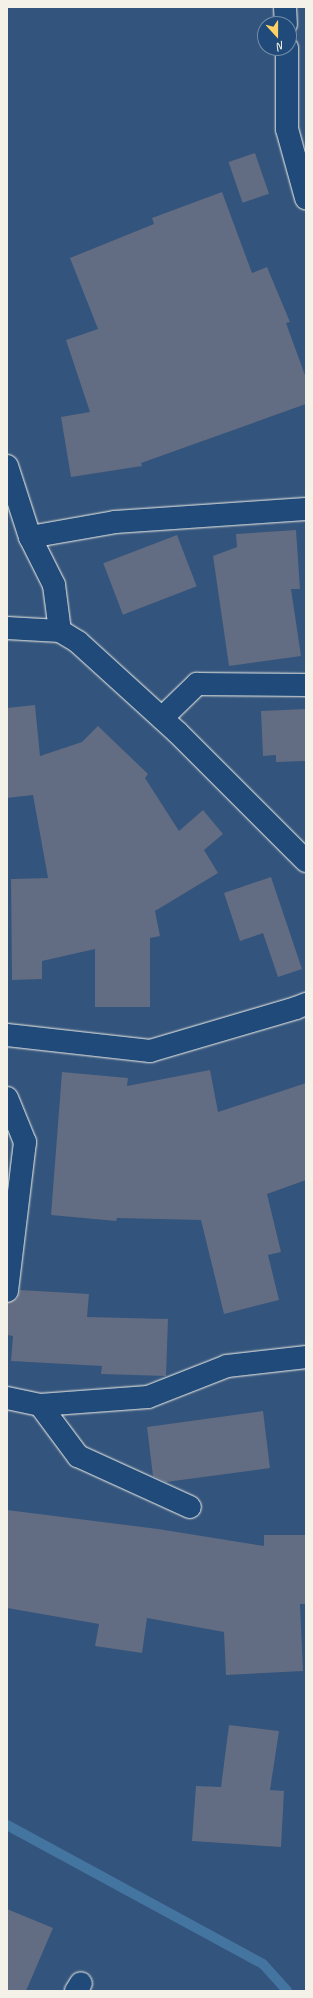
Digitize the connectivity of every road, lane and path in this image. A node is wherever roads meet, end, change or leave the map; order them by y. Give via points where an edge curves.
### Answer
1 (287, 56) edge
2 (306, 198) edge
3 (7, 466) edge
4 (306, 508) edge
5 (30, 538) junction
6 (7, 628) edge
7 (60, 630) junction
8 (306, 685) edge
9 (162, 718) junction
10 (306, 860) edge
11 (306, 1004) edge
12 (7, 1035) edge
13 (7, 1098) edge
14 (7, 1291) edge
15 (306, 1357) edge
16 (7, 1398) edge
17 (40, 1405) junction
18 (190, 1507) dead end

1 - 2 street via 287,129
3 - 5 street
4 - 5 street via 115,522
5 - 7 street via 54,585
6 - 7 street
7 - 9 street via 78,642
8 - 9 street via 197,684
9 - 10 street
11 - 12 street via 150,1051
13 - 14 street via 25,1142
15 - 17 street via 227,1366 148,1397
16 - 17 street
17 - 18 street via 78,1456

